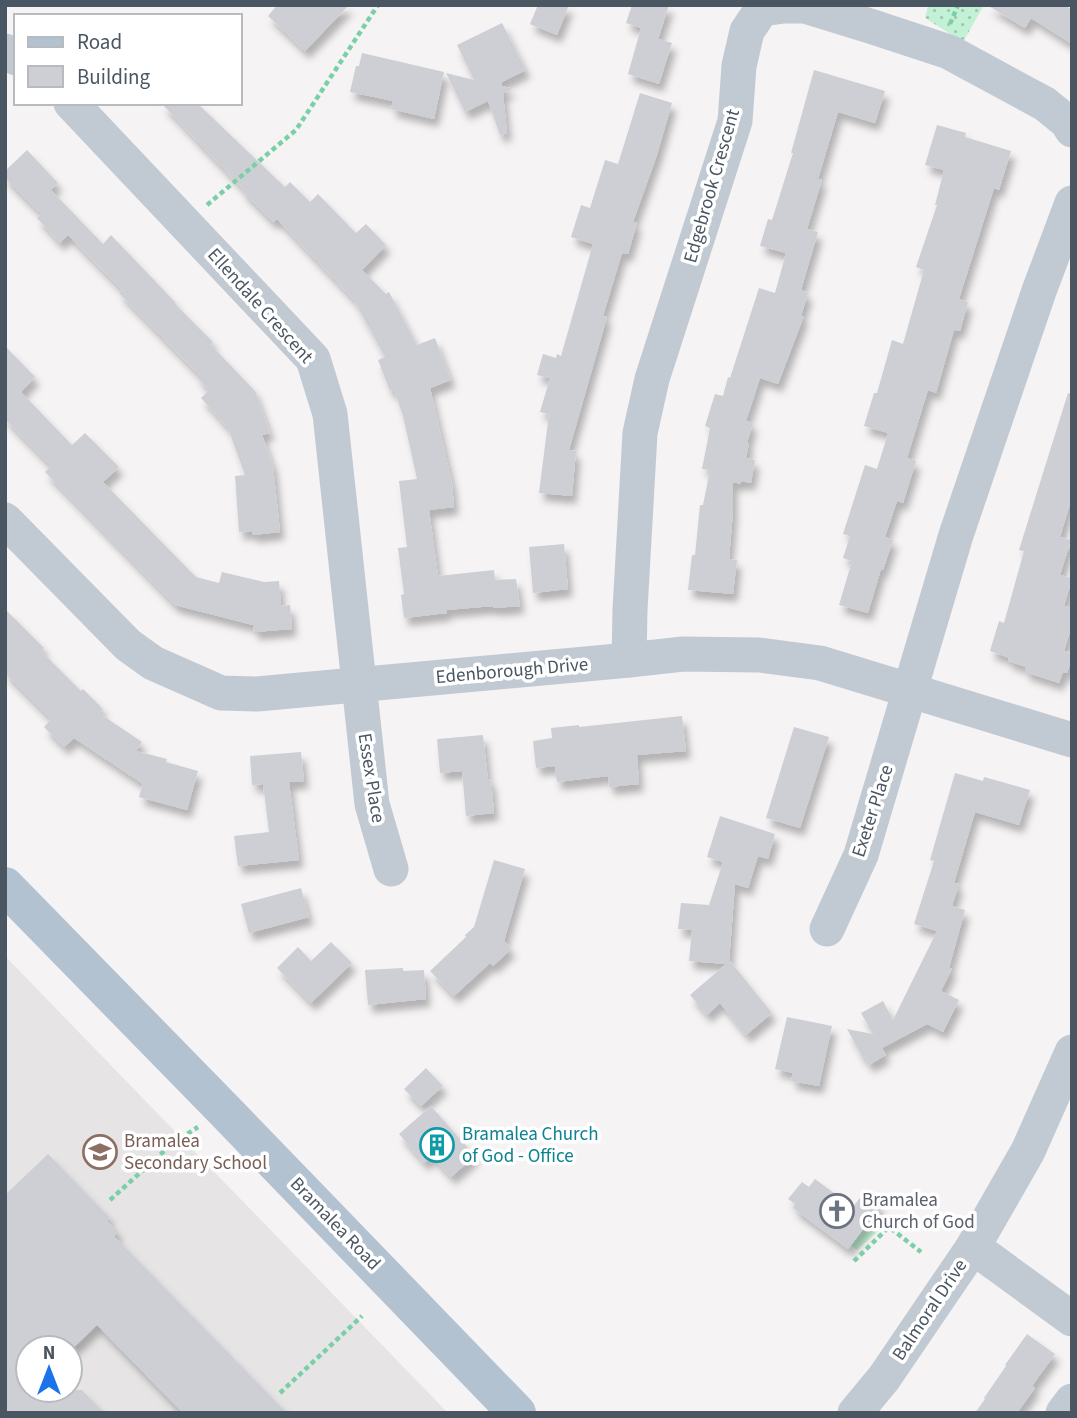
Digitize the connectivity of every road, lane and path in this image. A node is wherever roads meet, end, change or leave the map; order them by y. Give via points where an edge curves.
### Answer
1 (378, 5) edge
2 (73, 105) edge
3 (1072, 130) edge
4 (1072, 203) edge
5 (185, 224) junction
6 (5, 520) edge
7 (629, 660) junction
8 (358, 685) junction
9 (911, 690) junction
10 (1072, 740) edge
11 (391, 869) dead end
12 (5, 886) edge
13 (827, 929) dead end
14 (1072, 1052) edge
15 (225, 1111) junction
16 (110, 1200) dead end
17 (874, 1215) dead end
18 (889, 1227) junction
19 (973, 1247) junction
20 (921, 1252) dead end
21 (854, 1261) dead end
22 (362, 1316) dead end
23 (1072, 1319) edge
24 (279, 1393) dead end
25 (1072, 1401) edge
26 (517, 1413) edge
27 (855, 1413) edge
28 (1063, 1413) edge

1 - 5 path via 296,130
2 - 5 street, Ellendale Crescent
3 - 7 street, Edgebrook Crescent via 1045,104 949,52 805,6 762,9 747,31 735,121 652,379 640,433
4 - 9 street via 956,535
5 - 8 street, Ellendale Crescent via 313,359 330,414
6 - 8 street, Edenborough Drive via 128,645 185,678 221,693
7 - 8 street, Edenborough Drive
7 - 9 street, Edenborough Drive via 683,654 759,655 820,663
8 - 11 street, Essex Place via 372,804
9 - 10 street, Edenborough Drive
9 - 13 street, Exeter Place via 861,855
12 - 15 main road, Bramalea Road
14 - 19 street, Balmoral Drive via 1028,1151
15 - 16 path via 173,1143
15 - 26 main road, Bramalea Road
17 - 18 path
18 - 20 path
18 - 21 path
19 - 23 street
19 - 27 street, Balmoral Drive
22 - 24 path
25 - 28 street

